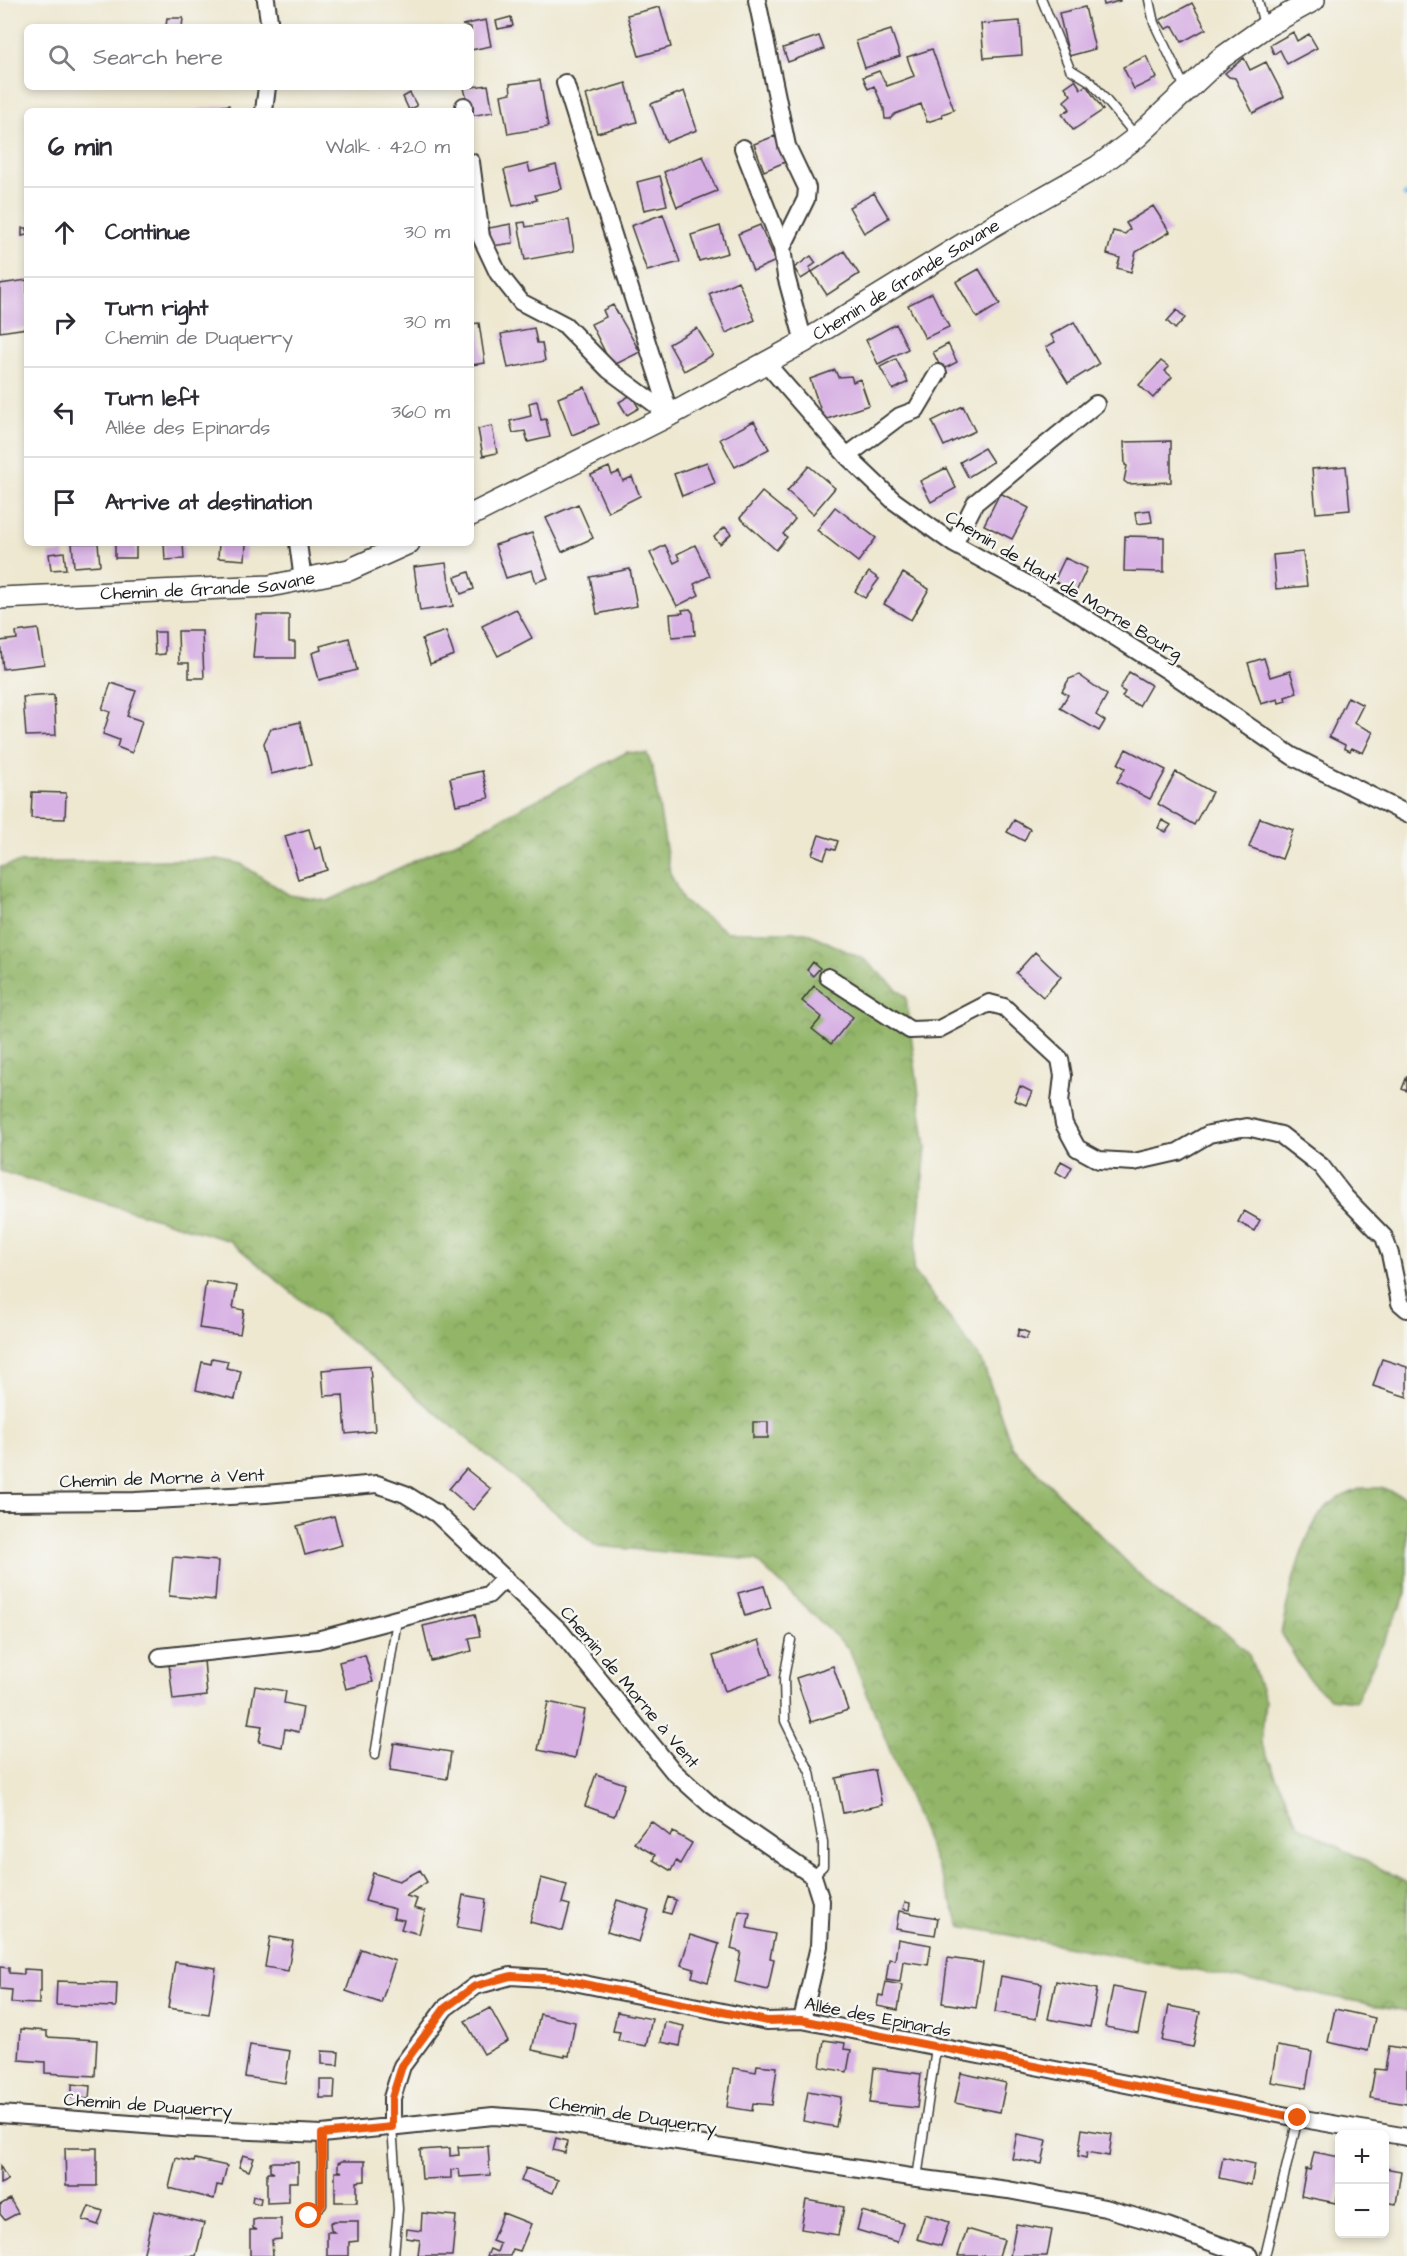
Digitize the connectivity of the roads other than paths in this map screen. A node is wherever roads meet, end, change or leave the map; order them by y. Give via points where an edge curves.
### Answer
1 (266, 0) edge
2 (757, 0) edge
3 (1042, 0) edge
4 (1149, 0) edge
5 (1258, 0) edge
6 (1314, 0) edge
7 (270, 24) edge
8 (1265, 27) junction
9 (565, 83) dead end
10 (267, 90) edge
11 (1187, 90) junction
12 (264, 108) edge
13 (1137, 137) junction
14 (743, 148) dead end
15 (474, 184) edge
16 (782, 248) junction
17 (804, 342) junction
18 (766, 363) junction
19 (938, 373) dead end
20 (1096, 404) dead end
21 (670, 415) junction
22 (847, 456) junction
23 (474, 513) edge
24 (954, 544) junction
25 (298, 546) edge
26 (402, 546) edge
27 (303, 580) junction
28 (0, 598) edge
29 (1407, 814) edge
30 (828, 977) dead end
31 (1407, 1309) edge
32 (0, 1502) edge
33 (505, 1578) junction
34 (398, 1620) junction
35 (791, 1640) dead end
36 (160, 1657) dead end
37 (375, 1755) dead end
38 (813, 1876) junction
39 (801, 2020) junction
40 (936, 2048) junction
41 (0, 2114) edge
42 (1298, 2118) junction
43 (392, 2127) junction
44 (322, 2134) junction
45 (1407, 2137) edge
46 (917, 2178) junction
47 (309, 2216) dead end
48 (394, 2255) edge
49 (1249, 2256) edge
50 (1265, 2256) edge

1 - 7 street
2 - 16 street via 787,146 807,188 806,199
3 - 13 lane via 1070,69 1091,82
4 - 11 lane via 1154,23
5 - 8 lane
6 - 8 street, Chemin de Grande Savane
8 - 11 street, Chemin de Grande Savane via 1220,59
9 - 21 street
10 - 12 street
11 - 13 street, Chemin de Grande Savane
13 - 17 street, Chemin de Grande Savane via 1096,167
14 - 16 street
15 - 21 street via 481,237 498,273 520,302 565,324 609,370
16 - 17 street
17 - 18 street, Chemin de Grande Savane
18 - 21 street, Chemin de Grande Savane
18 - 22 street, Chemin de Haut de Morne Bourg
19 - 22 street via 916,410 900,416
20 - 24 street via 975,503
21 - 23 street, Chemin de Grande Savane
22 - 24 street, Chemin de Haut de Morne Bourg via 894,501
24 - 29 street, Chemin de Haut de Morne Bourg via 1062,603 1292,756
25 - 27 street
26 - 27 street, Chemin de Grande Savane via 349,570
27 - 28 street, Chemin de Grande Savane via 270,586
30 - 31 street via 910,1030 939,1029 989,1003 1004,1007 1060,1059 1064,1124 1077,1148 1099,1160 1134,1162 1178,1152 1209,1134 1247,1127 1281,1135 1321,1166 1384,1237 1400,1303
32 - 33 street, Chemin de Morne à Vent via 135,1501 377,1484 405,1494 437,1514
33 - 34 street via 488,1595
33 - 38 street, Chemin de Morne à Vent via 560,1631 673,1771 713,1807
34 - 36 street via 317,1640
34 - 37 lane
35 - 38 lane via 784,1678 785,1721 810,1772 823,1843 823,1866
38 - 39 street via 821,1901 819,1946
39 - 40 street, Allée des Epinards
39 - 43 street, Allée des Epinards via 767,2021 559,1979 511,1976 475,1986 445,2008 402,2066 392,2098
40 - 42 street, Allée des Epinards
40 - 46 lane
41 - 44 street, Chemin de Duquerry
42 - 45 street, Allée des Epinards
42 - 50 lane
43 - 44 street, Chemin de Duquerry
43 - 46 street, Chemin de Duquerry via 492,2116 535,2119
43 - 48 lane via 398,2210
44 - 47 lane via 322,2205
46 - 49 street, Chemin de Duquerry via 1105,2208

